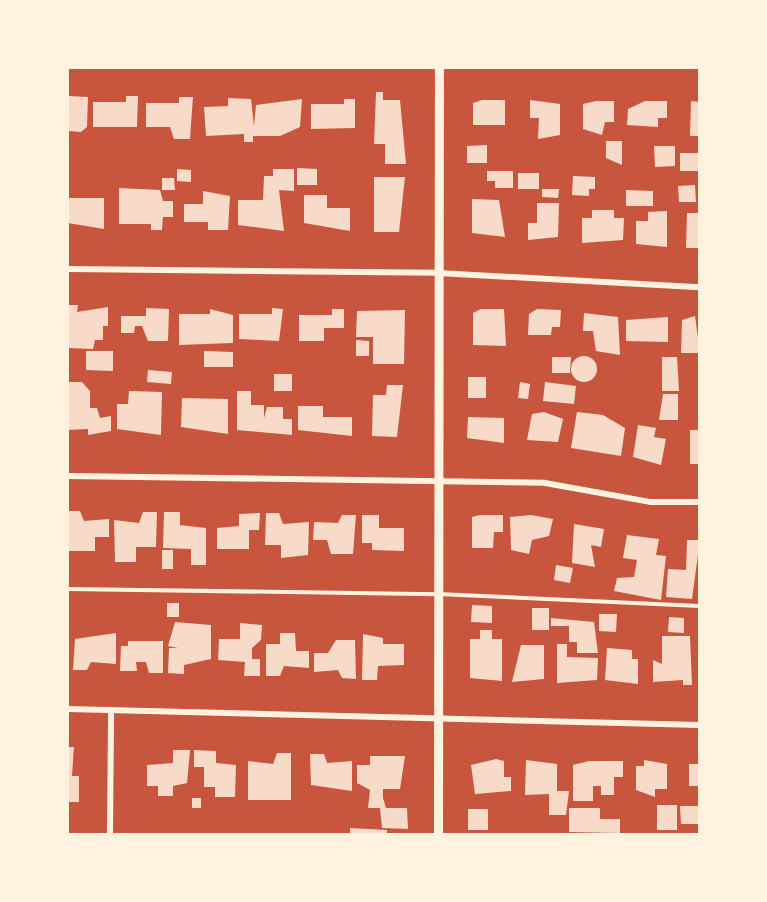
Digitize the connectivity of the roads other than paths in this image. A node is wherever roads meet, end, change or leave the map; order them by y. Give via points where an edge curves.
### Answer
1 (439, 68) edge
2 (68, 269) edge
3 (438, 273) junction
4 (699, 287) edge
5 (68, 476) edge
6 (438, 481) junction
7 (699, 502) edge
8 (68, 590) edge
9 (438, 594) junction
10 (699, 606) edge
11 (68, 709) edge
12 (111, 710) junction
13 (438, 720) junction
14 (699, 725) edge
15 (110, 834) edge
16 (438, 834) edge

1 - 3 street
2 - 3 street
3 - 4 street
3 - 6 street
5 - 6 street
6 - 7 street via 544,483 651,502
6 - 9 street
8 - 9 lane
9 - 10 lane
9 - 13 street
11 - 12 street
12 - 13 street
12 - 15 street
13 - 14 street
13 - 16 street

